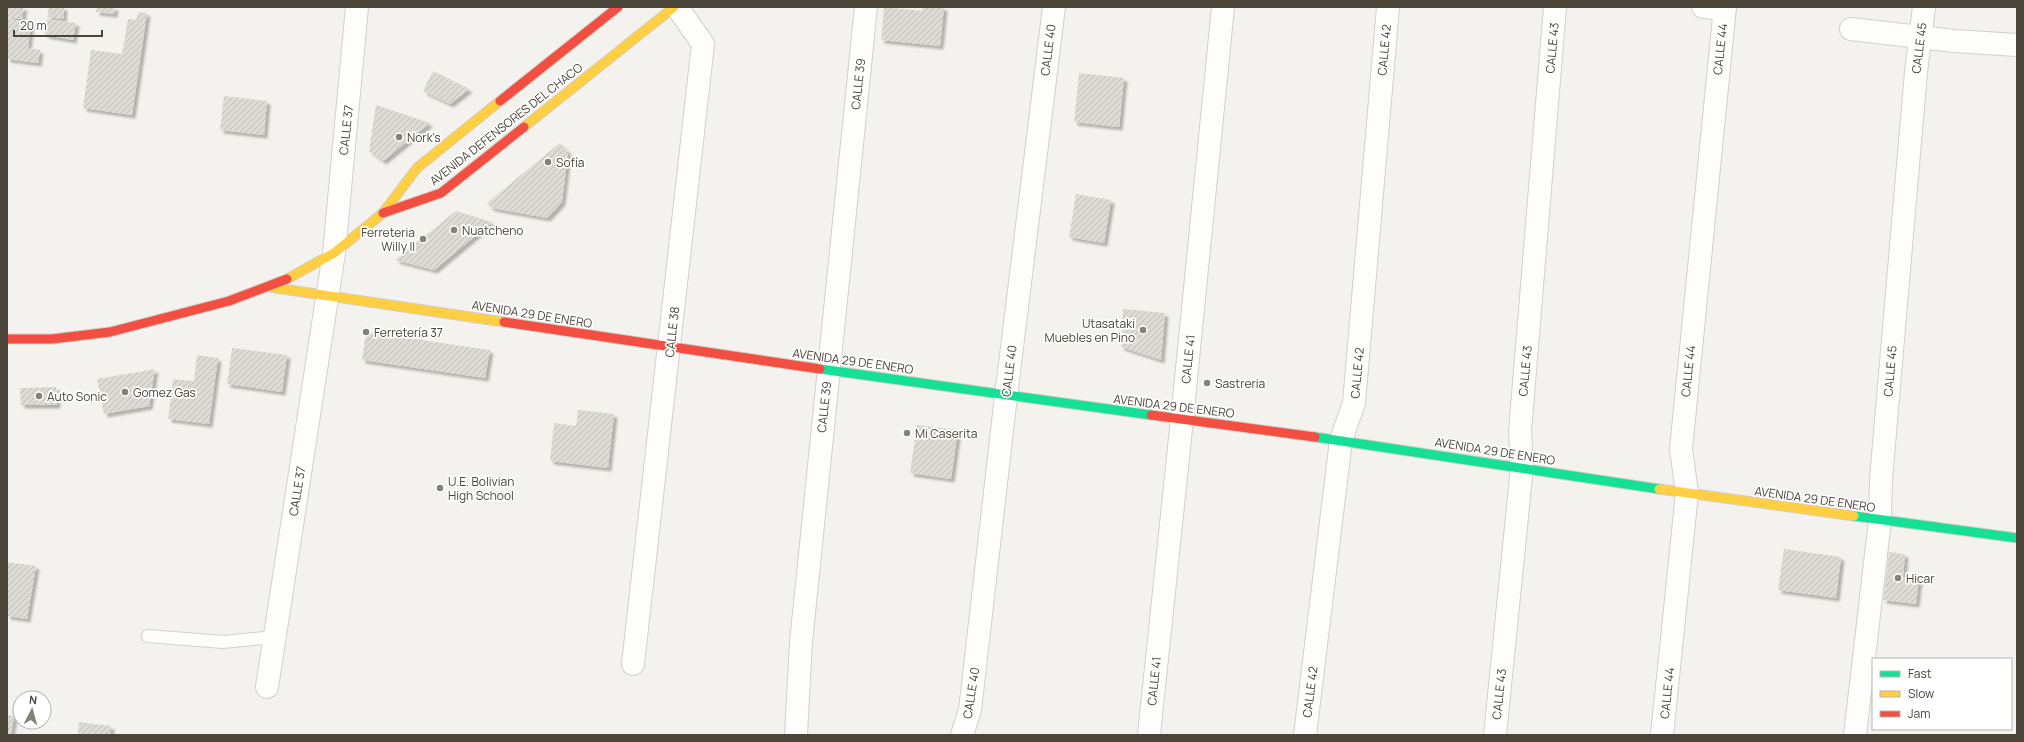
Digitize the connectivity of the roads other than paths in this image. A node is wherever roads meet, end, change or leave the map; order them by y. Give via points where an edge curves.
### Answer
1 (358, 7) edge
2 (618, 7) edge
3 (674, 7) edge
4 (677, 7) edge
5 (866, 7) edge
6 (1054, 7) edge
7 (1223, 7) edge
8 (1388, 7) edge
9 (1555, 7) edge
10 (1703, 7) edge
11 (1924, 7) edge
12 (1725, 8) edge
13 (1852, 30) dead end
14 (1919, 37) junction
15 (2017, 45) edge
16 (383, 213) junction
17 (334, 253) junction
18 (269, 287) junction
19 (327, 295) junction
20 (7, 339) edge
21 (671, 347) junction
22 (828, 369) junction
23 (1006, 396) junction
24 (1182, 419) junction
25 (1341, 440) junction
26 (1522, 467) junction
27 (1687, 493) junction
28 (1880, 520) junction
29 (2017, 538) edge
30 (148, 636) dead end
31 (274, 637) junction
32 (634, 664) dead end
33 (267, 687) dead end
34 (796, 735) edge
35 (962, 735) edge
36 (1149, 735) edge
37 (1305, 735) edge
38 (1495, 735) edge
39 (1662, 735) edge
40 (1855, 735) edge

1 - 17 street, CALLE 37
2 - 16 street, AVENIDA DEFENSORES DEL CHACO via 417,168
3 - 16 street, AVENIDA DEFENSORES DEL CHACO via 441,193
4 - 21 street, CALLE 38 via 704,44
5 - 22 street, CALLE 39
6 - 23 street, CALLE 40
7 - 24 street, CALLE 41
8 - 25 street, CALLE 42 via 1354,404
9 - 26 street, CALLE 43 via 1520,431
10 - 12 street
11 - 14 street, CALLE 45
12 - 27 street, CALLE 44 via 1681,449
13 - 14 street
14 - 15 street
14 - 28 street, CALLE 45 via 1881,479
16 - 17 street
17 - 18 street
17 - 19 street, CALLE 37
18 - 19 street, AVENIDA 29 DE ENERO
18 - 20 street via 177,316 110,332 52,339
19 - 21 street, AVENIDA 29 DE ENERO
19 - 31 street, CALLE 37
21 - 22 street, AVENIDA 29 DE ENERO
21 - 32 street, CALLE 38
22 - 23 street, AVENIDA 29 DE ENERO
22 - 34 street, CALLE 39 via 801,642
23 - 24 street, AVENIDA 29 DE ENERO
23 - 35 street, CALLE 40 via 970,710
24 - 25 street, AVENIDA 29 DE ENERO
24 - 36 street, CALLE 41
25 - 26 street, AVENIDA 29 DE ENERO
25 - 37 street, CALLE 42
26 - 27 street, AVENIDA 29 DE ENERO
26 - 38 street, CALLE 43
27 - 28 street, AVENIDA 29 DE ENERO
27 - 39 street, CALLE 44
28 - 29 street, AVENIDA 29 DE ENERO
28 - 40 street, CALLE 45
30 - 31 lane via 223,642
31 - 33 street, CALLE 37

